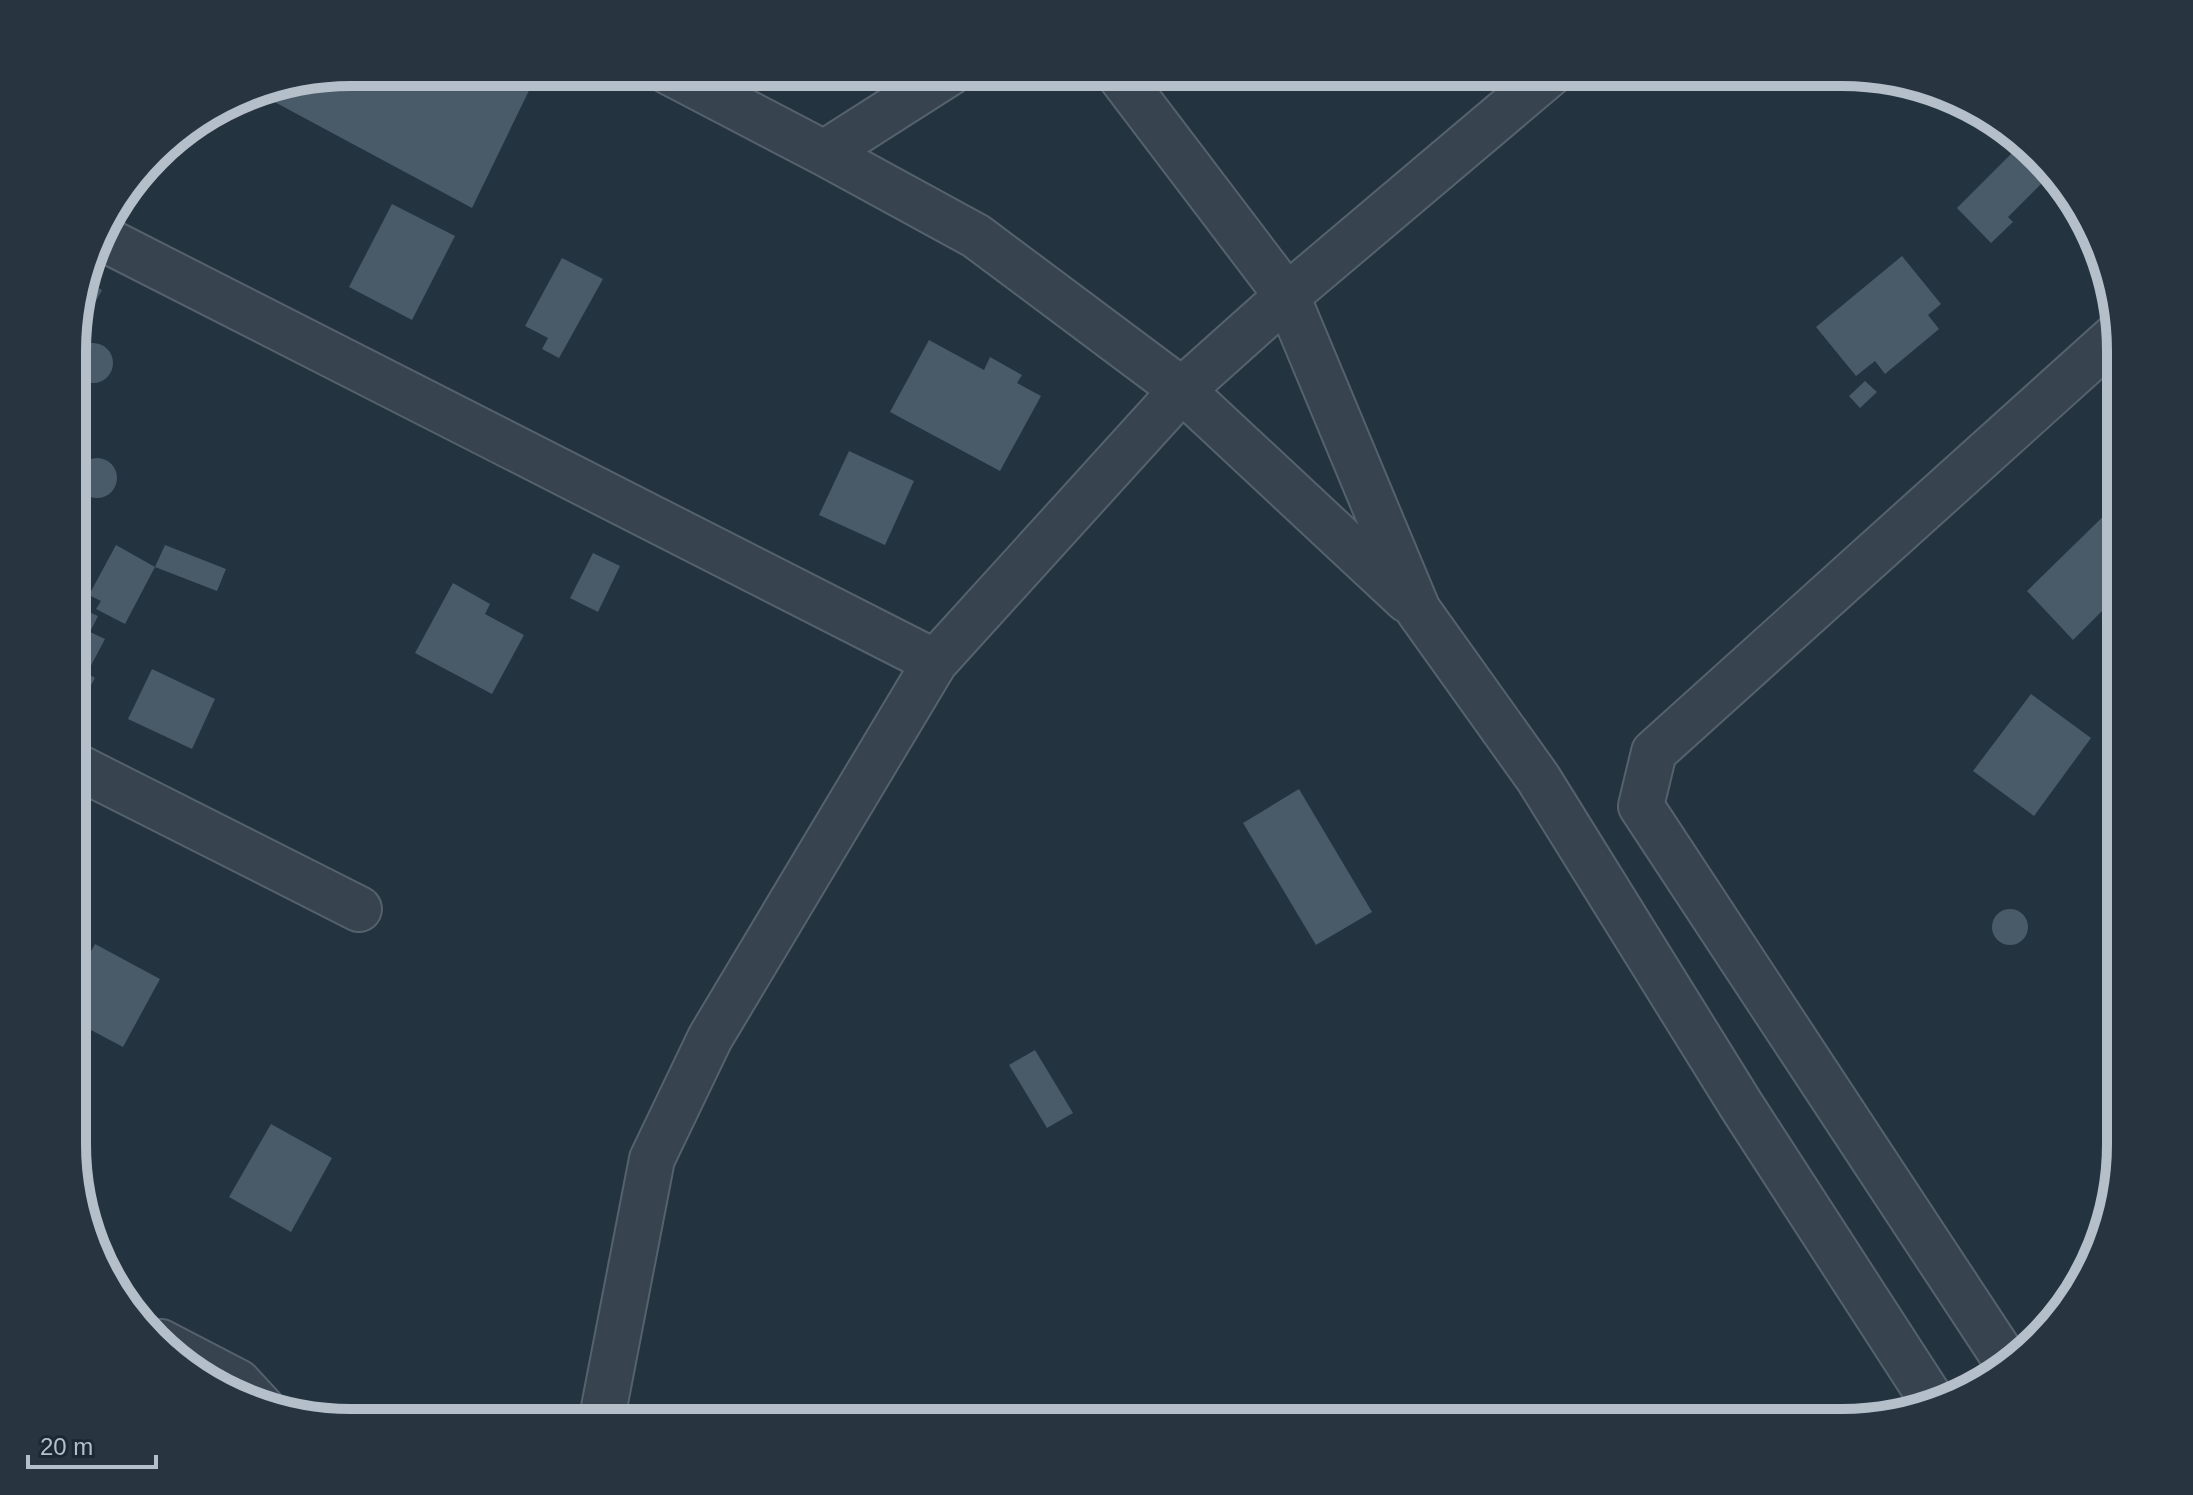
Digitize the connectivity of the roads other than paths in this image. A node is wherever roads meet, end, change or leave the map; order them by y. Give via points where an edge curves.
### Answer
1 (1128, 86) edge
2 (1535, 86) edge
3 (697, 87) edge
4 (928, 87) edge
5 (824, 153) junction
6 (109, 242) edge
7 (1287, 296) junction
8 (2106, 345) edge
9 (1182, 390) junction
10 (1418, 610) junction
11 (935, 662) junction
12 (86, 771) edge
13 (359, 909) dead end
14 (2002, 1355) edge
15 (208, 1367) edge
16 (241, 1385) edge
17 (1928, 1394) edge
18 (604, 1409) edge

1 - 7 street
2 - 7 street
3 - 5 street
4 - 5 street
5 - 9 street via 976,236
6 - 11 street
7 - 9 street
7 - 10 street
8 - 14 street via 1654,752 1641,806
9 - 10 street
9 - 11 street
10 - 17 street via 1538,778
11 - 18 street via 710,1038 652,1159
12 - 13 street
15 - 16 street

